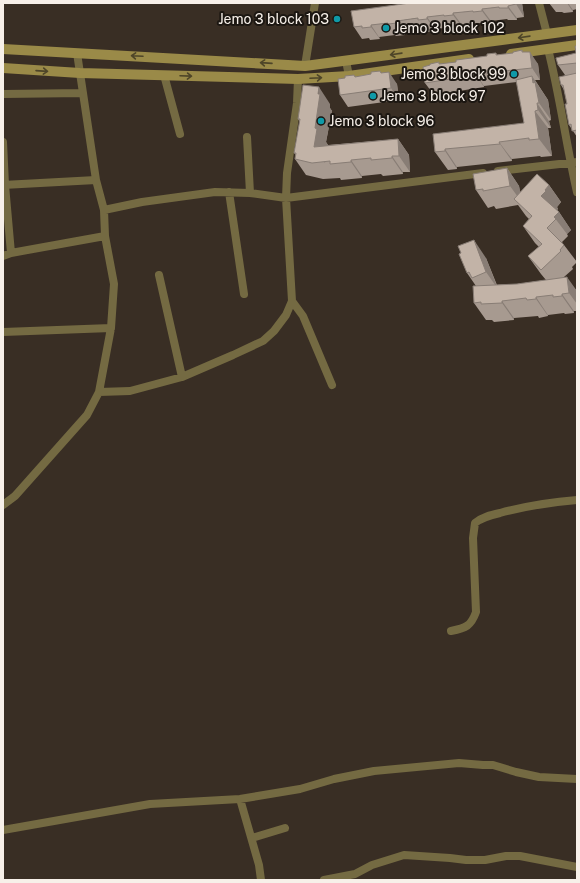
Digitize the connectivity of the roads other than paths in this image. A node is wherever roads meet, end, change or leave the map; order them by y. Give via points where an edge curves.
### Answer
1 (315, 3) edge
2 (539, 3) edge
3 (577, 30) edge
4 (546, 34) junction
5 (577, 45) edge
6 (3, 49) edge
7 (548, 49) junction
8 (78, 53) junction
9 (500, 55) edge
10 (477, 58) edge
11 (346, 61) junction
12 (305, 66) junction
13 (3, 68) edge
14 (80, 73) junction
15 (164, 76) junction
16 (349, 76) junction
17 (298, 79) junction
18 (83, 93) junction
19 (3, 94) edge
20 (180, 134) dead end
21 (247, 137) dead end
22 (3, 142) edge
23 (574, 162) edge
24 (96, 180) junction
25 (4, 185) edge
26 (229, 192) junction
27 (577, 192) edge
28 (250, 193) junction
29 (286, 198) junction
30 (104, 210) junction
31 (105, 236) junction
32 (7, 254) edge
33 (159, 275) dead end
34 (244, 294) dead end
35 (292, 301) junction
36 (111, 328) junction
37 (3, 332) edge
38 (182, 377) junction
39 (332, 384) dead end
40 (99, 392) junction
41 (577, 500) edge
42 (3, 505) edge
43 (451, 631) dead end
44 (577, 779) edge
45 (240, 798) junction
46 (285, 828) dead end
47 (3, 830) edge
48 (252, 838) junction
49 (577, 867) edge
50 (261, 880) edge
51 (324, 880) edge

1 - 12 street
2 - 4 street
3 - 4 street
4 -> 11 street
5 - 7 street
6 - 8 street
7 - 9 street
7 - 23 street
12 -> 8 street
8 - 14 street
10 - 16 street
11 - 12 street
11 - 16 street
13 -> 14 street
14 - 15 street
14 - 18 street
15 -> 17 street
15 - 20 street
17 -> 16 street
17 - 29 street via 298,104 287,173
18 - 19 street
18 - 24 street
21 - 28 street
22 - 25 street
23 - 27 street
23 - 29 street
24 - 25 street
24 - 30 street
25 - 32 street
26 - 28 street
26 - 30 street via 142,202
26 - 34 street
28 - 29 street
29 - 35 street
30 - 31 street
31 - 32 street
31 - 36 street via 114,284
33 - 38 street
35 - 38 street via 286,315 274,331 262,341
35 - 39 street via 303,316
36 - 37 street
36 - 40 street
38 - 40 street via 130,391
40 - 42 street via 87,415 15,496
41 - 43 street via 520,507 480,519 475,523 473,538 476,612 473,621 464,629
44 - 45 street via 539,777 493,765 459,763 374,771 300,789
45 - 47 street via 150,804
45 - 48 street
46 - 48 street
48 - 50 street
49 - 51 street via 520,856 466,860 404,855 372,865 355,874

